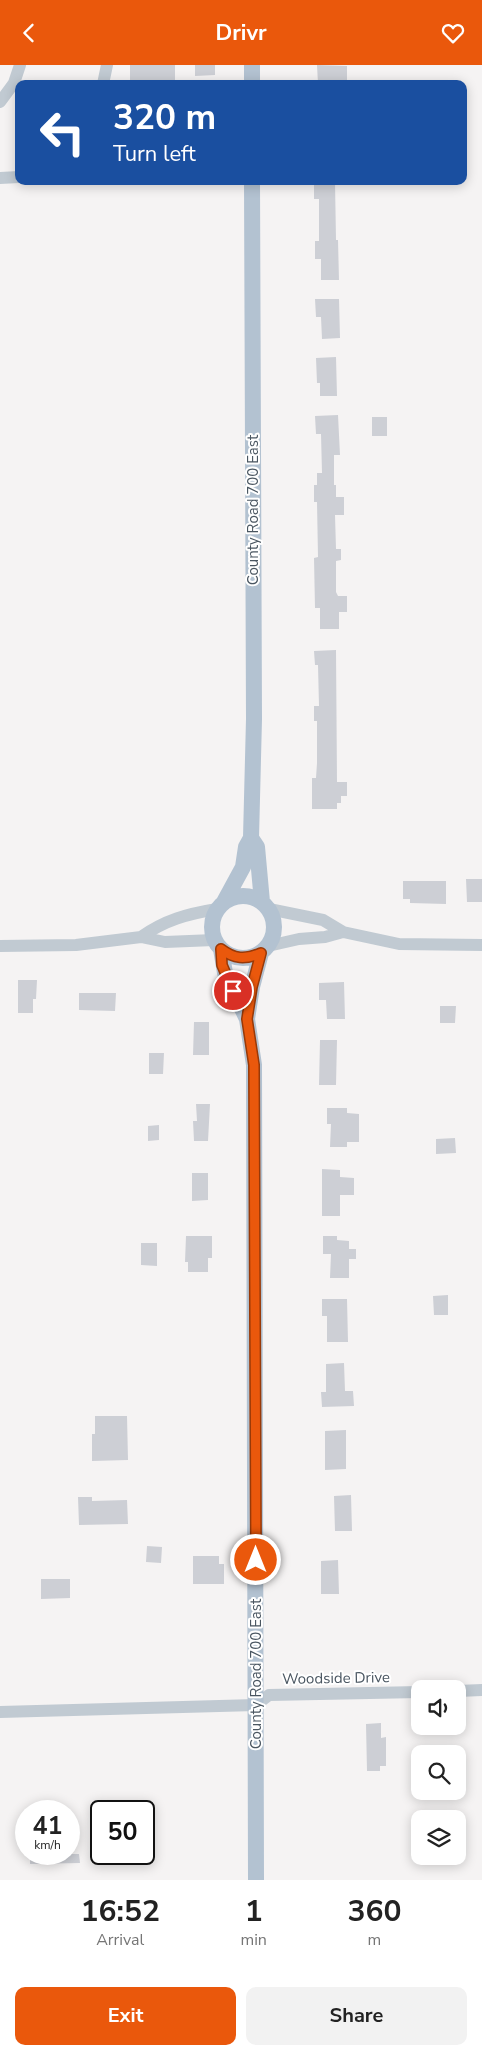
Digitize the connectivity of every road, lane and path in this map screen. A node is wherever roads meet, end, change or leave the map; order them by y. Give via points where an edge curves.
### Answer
1 (20, 65) edge
2 (107, 65) edge
3 (252, 65) edge
4 (103, 80) edge
5 (252, 80) edge
6 (0, 102) edge
7 (15, 177) edge
8 (0, 178) edge
9 (252, 185) edge
10 (251, 838) junction
11 (220, 905) junction
12 (266, 906) junction
13 (343, 932) junction
14 (141, 937) junction
15 (217, 945) junction
16 (482, 945) edge
17 (0, 947) edge
18 (265, 949) junction
19 (247, 1019) junction
20 (482, 1690) edge
21 (466, 1691) edge
22 (411, 1692) edge
23 (256, 1705) junction
24 (0, 1712) edge
25 (256, 1880) edge

1 - 6 street via 14,83
2 - 4 street
3 - 5 main road
7 - 8 street
9 - 10 main road, County Road 700 East via 254,719
10 - 11 main road, County Road 700 East via 242,867
10 - 12 main road, County Road 700 East via 257,847
11 - 12 main road via 244,895 254,897
11 - 14 street via 160,924
11 - 15 main road via 212,919
12 - 13 street via 323,920
12 - 18 main road via 274,918 275,928
13 - 16 street via 399,944
13 - 18 street via 299,939
14 - 15 street
14 - 17 street via 76,945
15 - 18 main road via 230,956 240,959 251,958
15 - 19 main road, County Road 700 East via 225,973
18 - 19 main road, County Road 700 East via 252,987
19 - 23 main road, County Road 700 East via 254,1065
20 - 21 street
22 - 23 street, Woodside Drive via 269,1695
23 - 24 street
23 - 25 main road, County Road 700 East

